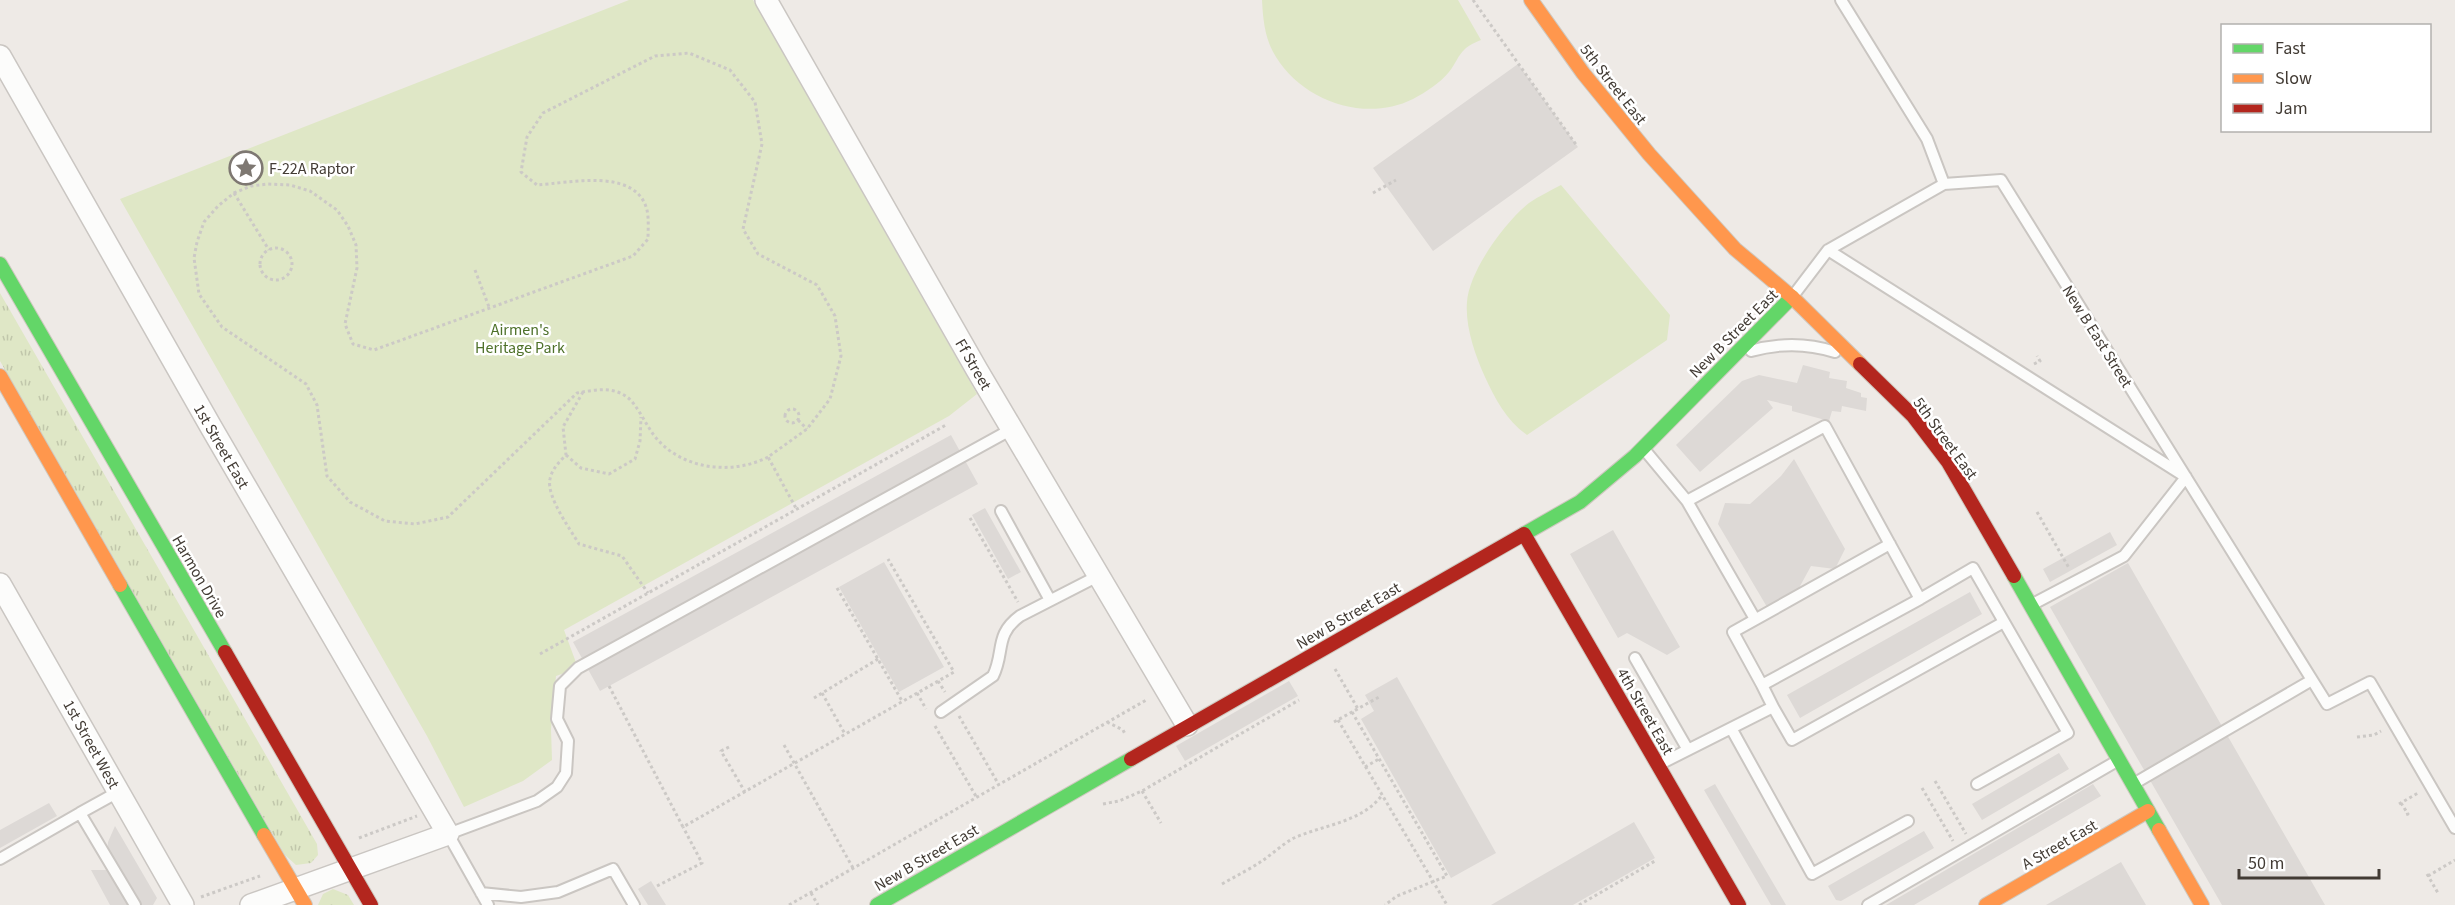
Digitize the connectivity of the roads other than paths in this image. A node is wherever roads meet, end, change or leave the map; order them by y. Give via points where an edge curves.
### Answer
1 (766, 0) edge
2 (1532, 0) edge
3 (1841, 0) edge
4 (0, 56) edge
5 (1944, 184) junction
6 (1828, 250) junction
7 (0, 264) edge
8 (1792, 297) junction
9 (1733, 357) junction
10 (1854, 357) junction
11 (0, 376) edge
12 (1012, 429) junction
13 (1643, 448) junction
14 (2186, 477) junction
15 (1688, 501) junction
16 (1001, 511) dead end
17 (1524, 534) junction
18 (1890, 544) junction
19 (1098, 576) junction
20 (0, 584) edge
21 (1920, 599) junction
22 (1050, 600) junction
23 (2030, 605) junction
24 (1755, 619) junction
25 (2004, 622) junction
26 (1635, 658) dead end
27 (2312, 680) junction
28 (1762, 685) junction
29 (1773, 707) junction
30 (941, 712) dead end
31 (1187, 726) junction
32 (1731, 728) junction
33 (1688, 750) junction
34 (2119, 759) junction
35 (1658, 765) junction
36 (1977, 784) dead end
37 (2133, 784) junction
38 (118, 792) junction
39 (2148, 811) junction
40 (80, 813) junction
41 (1908, 821) dead end
42 (2455, 828) edge
43 (448, 834) junction
44 (0, 859) edge
45 (350, 870) junction
46 (481, 893) junction
47 (300, 897) edge
48 (183, 904) edge
49 (135, 905) edge
50 (250, 905) edge
51 (371, 905) edge
52 (488, 905) edge
53 (634, 905) edge
54 (877, 905) edge
55 (1739, 905) edge
56 (1868, 905) edge
57 (1986, 905) edge
58 (2202, 905) edge

1 - 12 street, Ff Street
2 - 8 street, 5th Street East via 1583,74 1649,154 1735,249
3 - 5 lane via 1927,139
4 - 43 street, 1st Street East
5 - 6 lane, New B East Street
5 - 14 lane, New B East Street via 2001,180
6 - 8 lane, New B East Street
6 - 14 lane
7 - 45 street, Harmon Drive
8 - 9 street, New B Street East
8 - 10 street, 5th Street East
9 - 10 lane via 1793,344
9 - 13 street, New B Street East
10 - 23 street, 5th Street East via 1913,416 1948,462
11 - 47 street
12 - 19 street, Ff Street
12 - 43 lane via 578,668 560,686 557,719 568,741 566,772 557,787 537,801
13 - 15 lane
13 - 17 street, New B Street East via 1580,502
14 - 23 lane via 2124,556
14 - 27 lane, New B East Street
15 - 18 lane via 1825,426
15 - 24 lane
16 - 22 lane
17 - 31 street, New B Street East
17 - 35 street, 4th Street East
18 - 21 lane
18 - 24 lane
19 - 22 lane
19 - 31 street, Ff Street
20 - 38 street, 1st Street West
21 - 25 lane via 1973,568
21 - 28 lane
22 - 30 lane via 1024,613 1005,630 993,676
23 - 34 street, 5th Street East
24 - 28 lane via 1733,632
25 - 29 lane via 1792,740
25 - 36 lane via 2068,733
26 - 33 lane
27 - 37 lane
27 - 42 lane, New B East Street via 2327,704 2370,682
28 - 29 lane
29 - 32 lane
31 - 54 street, New B Street East
32 - 33 lane
32 - 41 lane via 1812,874
33 - 35 lane
34 - 37 street, 5th Street East
34 - 56 lane
35 - 55 street, 4th Street East
37 - 39 street, 5th Street East
38 - 40 lane
38 - 48 street, 1st Street West
39 - 57 street, A Street East
39 - 58 street, 5th Street East
40 - 44 lane
40 - 49 lane
43 - 45 street
43 - 46 lane
45 - 47 street
45 - 51 street, Harmon Drive
46 - 52 lane
46 - 53 lane via 521,897 558,892 613,869
47 - 50 street

